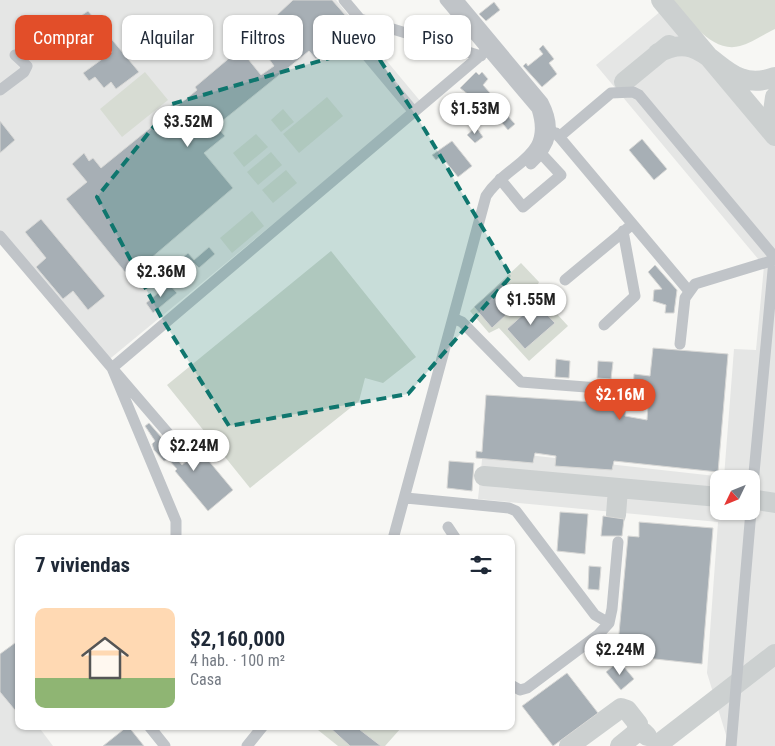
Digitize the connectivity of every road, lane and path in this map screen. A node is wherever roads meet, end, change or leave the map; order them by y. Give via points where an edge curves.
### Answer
1 (344, 0) edge
2 (445, 0) edge
3 (458, 0) edge
4 (357, 15) edge
5 (394, 27) edge
6 (488, 50) junction
7 (20, 60) edge
8 (371, 60) edge
9 (0, 90) edge
10 (414, 112) junction
11 (546, 127) junction
12 (560, 137) junction
13 (539, 150) junction
14 (502, 182) junction
15 (628, 228) junction
16 (0, 236) edge
17 (774, 260) edge
18 (565, 280) dead end
19 (688, 290) junction
20 (453, 318) junction
21 (604, 325) dead end
22 (680, 344) dead end
23 (112, 368) junction
24 (624, 390) dead end
25 (143, 405) junction
26 (131, 414) junction
27 (185, 453) dead end
28 (754, 470) edge
29 (406, 498) junction
30 (750, 520) edge
31 (448, 527) dead end
32 (176, 535) edge
33 (395, 535) edge
34 (453, 535) edge
35 (618, 542) dead end
36 (609, 623) junction
37 (515, 687) edge
38 (152, 730) edge
39 (260, 730) edge
40 (165, 746) edge
41 (247, 746) edge
42 (731, 746) edge

1 - 4 lane
2 - 6 lane
3 - 6 lane
5 - 6 lane
6 - 10 lane
6 - 11 lane via 543,102 551,118
7 - 9 lane via 27,66 24,72
8 - 10 lane
10 - 23 lane
11 - 12 lane
11 - 13 lane via 546,147
12 - 15 lane
12 - 17 lane via 611,93 633,92 639,95
13 - 14 lane
13 - 14 lane via 561,175 523,207
14 - 20 lane via 484,204
15 - 18 lane
15 - 19 lane
15 - 21 lane via 635,296
16 - 23 lane
17 - 19 lane via 695,284
17 - 28 lane
19 - 22 lane
20 - 24 lane via 462,322 521,382
20 - 29 lane
23 - 25 lane
23 - 26 lane
25 - 26 lane
25 - 27 lane
26 - 32 lane via 176,521
29 - 33 lane
29 - 36 lane via 509,508 516,512 595,615
30 - 42 lane
31 - 34 lane
35 - 36 lane
36 - 37 lane via 598,635 527,688
38 - 40 lane
39 - 41 lane

